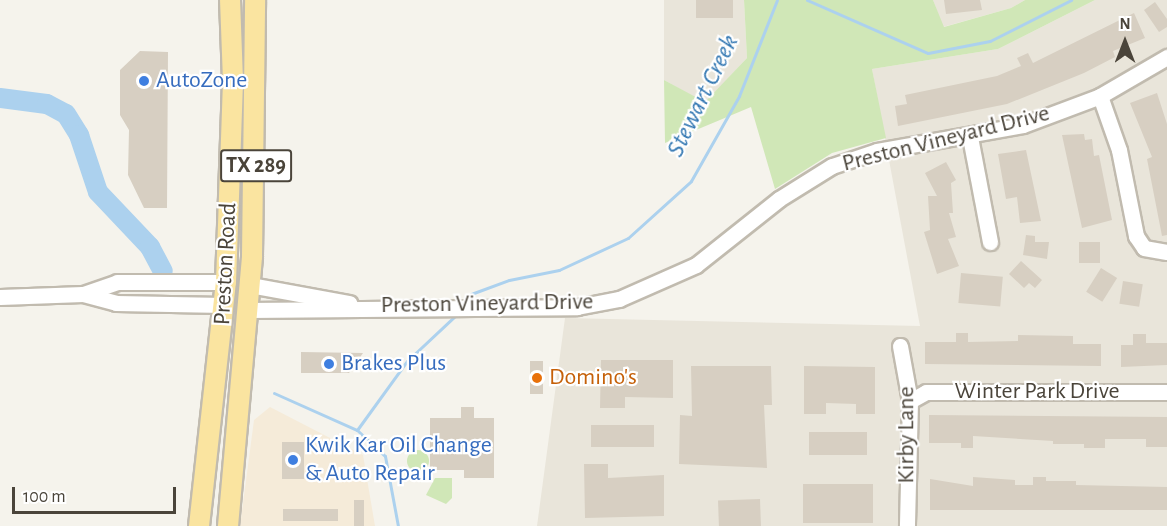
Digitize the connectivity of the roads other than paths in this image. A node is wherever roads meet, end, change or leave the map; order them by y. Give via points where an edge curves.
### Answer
1 (230, 0) edge
2 (255, 0) edge
3 (1167, 57) edge
4 (1100, 96) junction
5 (970, 137) junction
6 (990, 242) dead end
7 (1167, 252) edge
8 (226, 282) junction
9 (250, 285) junction
10 (83, 294) junction
11 (0, 297) edge
12 (224, 305) junction
13 (358, 305) junction
14 (248, 310) junction
15 (900, 346) dead end
16 (1167, 392) edge
17 (910, 401) junction
18 (199, 526) edge
19 (228, 526) edge
20 (907, 526) edge

1 - 8 main road, Preston Road / TX 289 via 233,81
2 - 9 main road, Preston Road / TX 289 via 257,114
3 - 4 street, Preston Vineyard Drive
4 - 5 street, Preston Vineyard Drive via 1023,125
4 - 7 street via 1119,150 1136,236 1144,248
5 - 6 street
5 - 13 street, Preston Vineyard Drive via 877,151 832,166 779,199 696,266 619,299 577,307
8 - 9 main road
8 - 10 street via 117,282
8 - 12 main road, Preston Road / TX 289
9 - 13 street, Preston Vineyard Drive
9 - 14 main road, Preston Road / TX 289
10 - 11 street
10 - 12 street via 116,303
12 - 14 main road
12 - 18 main road, Preston Road / TX 289
13 - 14 street, Preston Vineyard Drive
14 - 19 main road, Preston Road / TX 289
15 - 17 street, Kirby Lane
16 - 17 street, Winter Park Drive via 926,392
17 - 20 street, Kirby Lane

